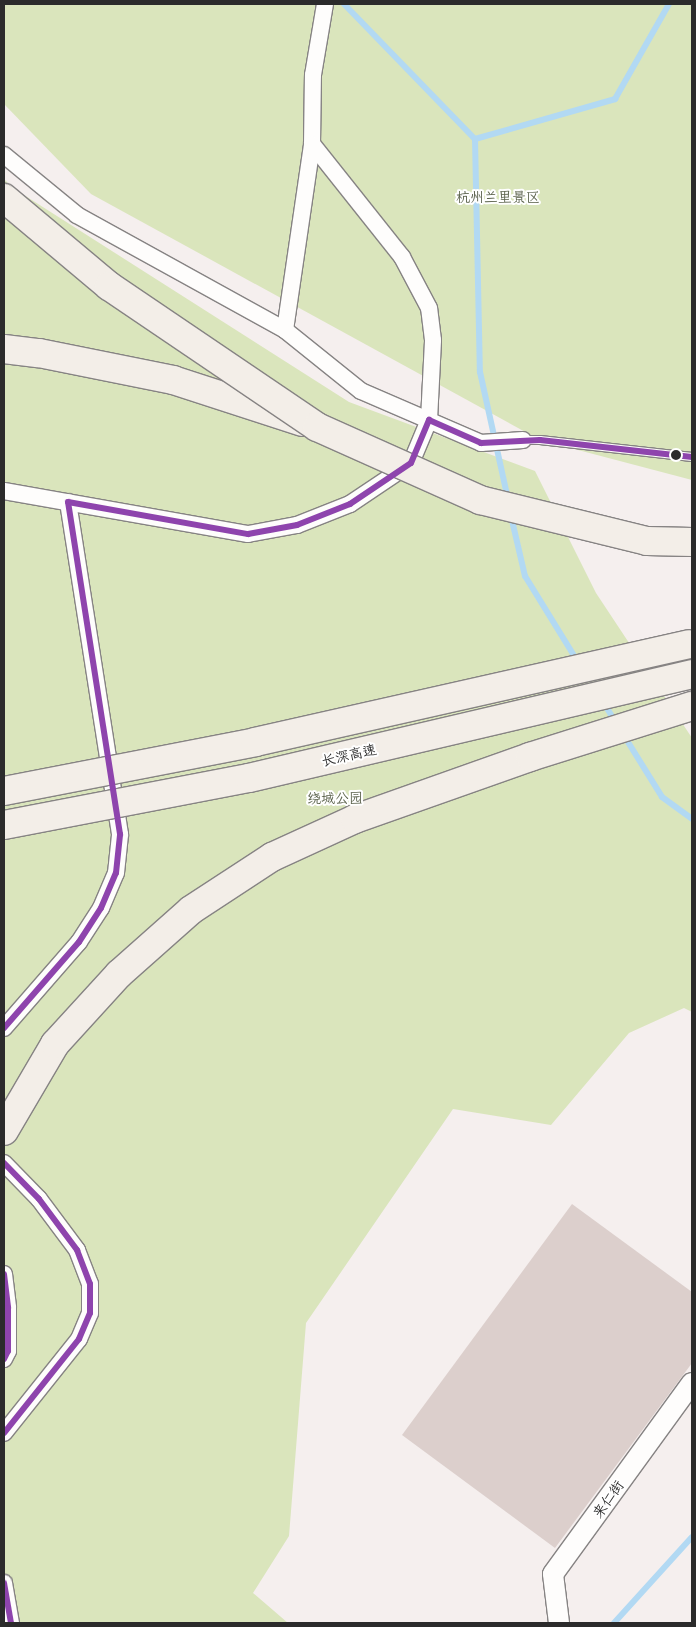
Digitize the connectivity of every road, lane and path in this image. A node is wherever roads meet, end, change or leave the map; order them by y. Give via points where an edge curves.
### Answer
1 (325, 4) edge
2 (312, 144) junction
3 (4, 155) edge
4 (4, 198) edge
5 (284, 330) junction
6 (4, 349) edge
7 (429, 420) junction
8 (317, 427) junction
9 (523, 440) joint
10 (692, 457) edge
11 (4, 491) edge
12 (68, 502) junction
13 (692, 542) edge
14 (691, 644) edge
15 (692, 674) edge
16 (692, 706) edge
17 (4, 791) edge
18 (4, 825) edge
19 (4, 1028) edge
20 (4, 1131) edge
21 (4, 1163) edge
22 (4, 1274) edge
23 (4, 1359) edge
24 (692, 1383) edge
25 (4, 1433) edge
26 (4, 1583) edge
27 (11, 1623) edge
28 (559, 1623) edge

1 - 2 street via 313,75
2 - 5 street
2 - 7 street via 402,258 429,308 432,340
3 - 5 street via 77,215
4 - 8 highway, bridge via 109,286
5 - 7 street via 361,391
6 - 8 highway, bridge via 49,354 173,380
7 - 9 street via 481,443
7 - 12 street via 411,463 350,504 297,525 248,534
8 - 13 highway, bridge via 480,500 647,542
9 - 10 lane
11 - 12 street
12 - 19 street via 120,834 116,873 101,908 79,942
14 - 17 highway, bridge via 255,742
15 - 18 highway, 长深高速, bridge via 249,778
16 - 20 highway via 530,757 355,819 272,857 191,910 119,974 55,1044
21 - 25 street via 39,1199 76,1250 90,1284 90,1314 79,1340
22 - 23 street via 8,1308 8,1351
24 - 28 street, 来仁街 via 554,1574
26 - 27 street

